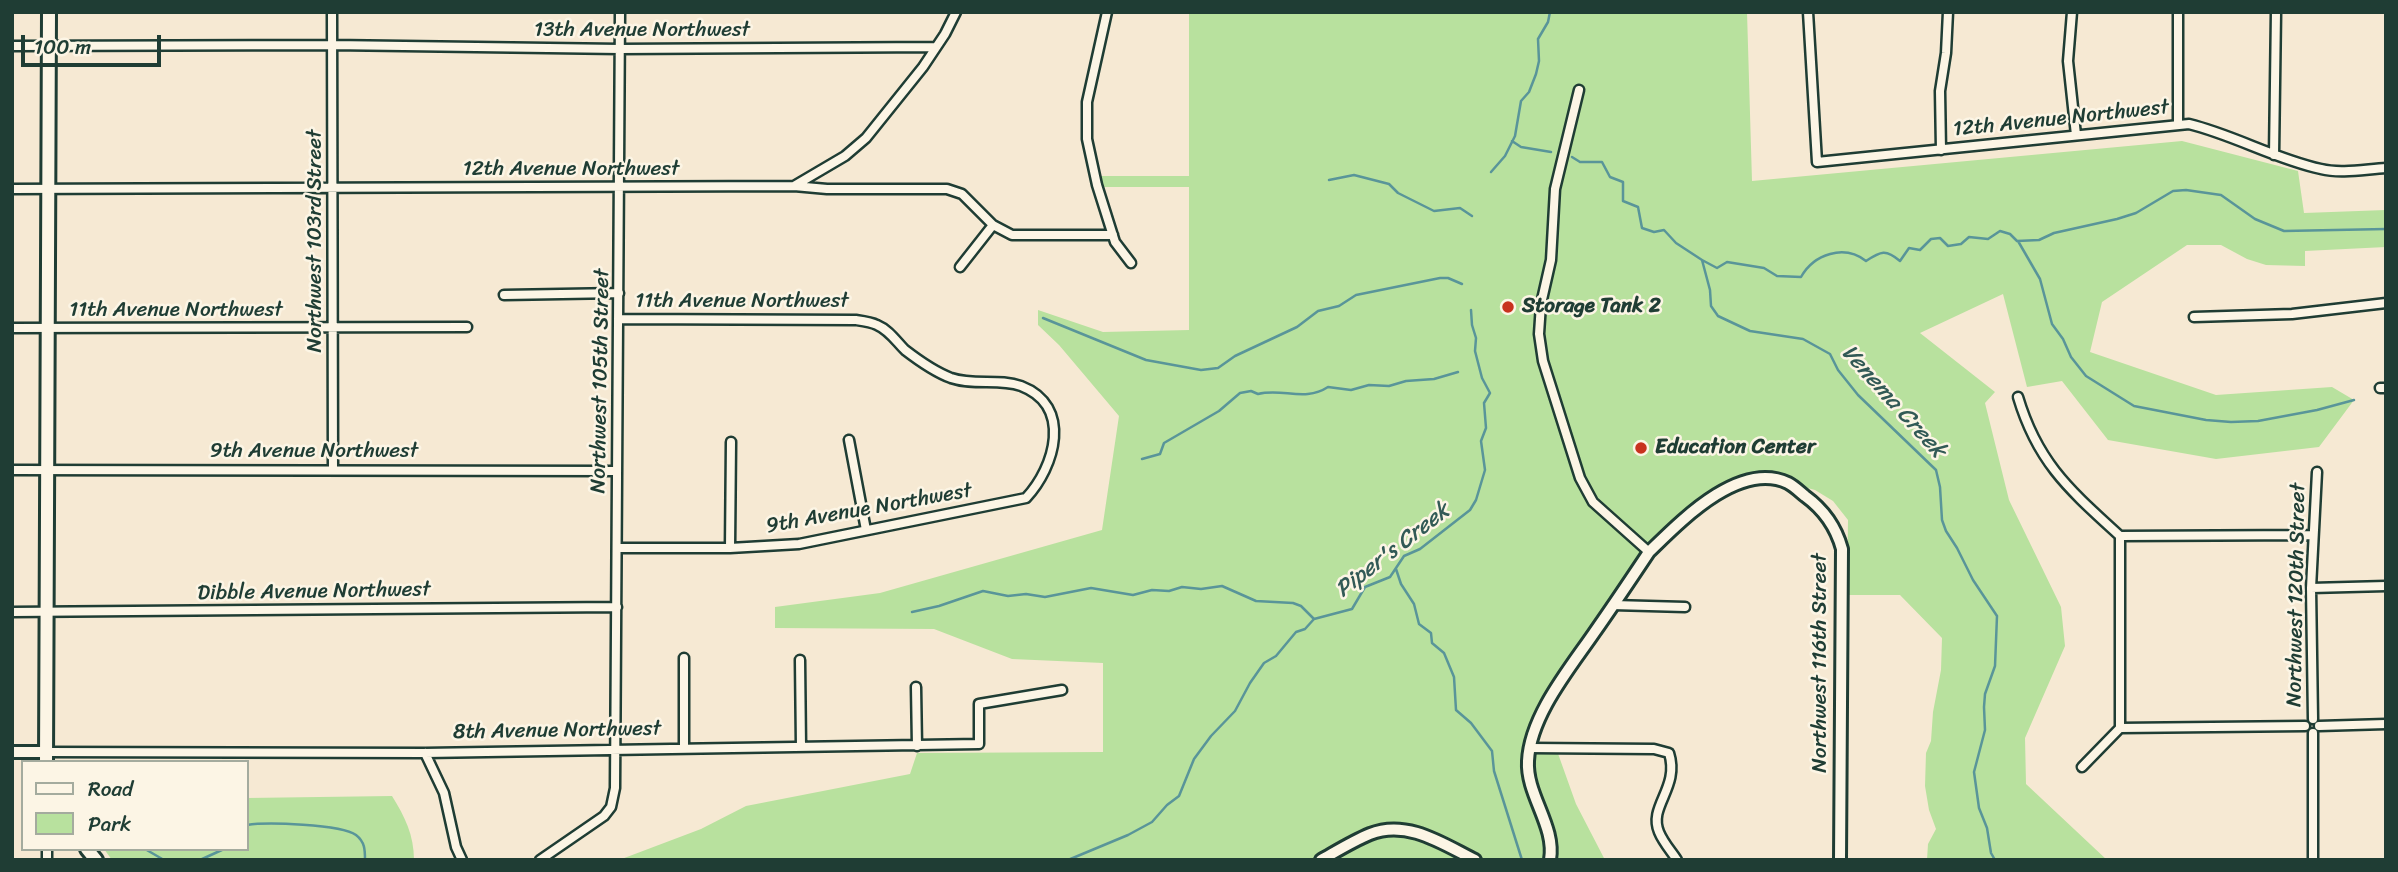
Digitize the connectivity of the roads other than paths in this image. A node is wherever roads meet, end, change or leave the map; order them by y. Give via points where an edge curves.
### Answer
1 (49, 12) edge
2 (332, 12) edge
3 (620, 12) edge
4 (956, 12) edge
5 (1107, 12) edge
6 (1808, 12) edge
7 (1948, 12) edge
8 (2072, 12) edge
9 (2178, 12) edge
10 (2276, 12) edge
11 (332, 45) junction
12 (12, 46) edge
13 (49, 46) junction
14 (936, 47) junction
15 (620, 49) junction
16 (1579, 90) dead end
17 (2178, 124) junction
18 (2076, 135) junction
19 (1941, 150) junction
20 (2274, 155) junction
21 (2386, 168) edge
22 (794, 186) junction
23 (333, 188) junction
24 (620, 188) junction
25 (12, 189) edge
26 (48, 189) junction
27 (993, 225) junction
28 (1113, 235) junction
29 (1131, 263) dead end
30 (960, 267) dead end
31 (619, 293) junction
32 (504, 295) dead end
33 (2386, 303) edge
34 (2194, 317) dead end
35 (619, 319) junction
36 (467, 327) dead end
37 (12, 328) edge
38 (47, 328) junction
39 (334, 329) junction
40 (2018, 397) dead end
41 (849, 440) dead end
42 (731, 442) dead end
43 (1053, 448) joint
44 (12, 470) edge
45 (47, 470) junction
46 (333, 470) junction
47 (617, 471) junction
48 (2317, 471) dead end
49 (866, 530) junction
50 (2312, 535) junction
51 (2120, 536) junction
52 (618, 548) junction
53 (730, 548) junction
54 (1649, 552) junction
55 (2386, 586) edge
56 (2311, 588) junction
57 (1613, 606) junction
58 (617, 607) junction
59 (1685, 607) dead end
60 (12, 612) edge
61 (47, 612) junction
62 (684, 658) dead end
63 (800, 660) dead end
64 (916, 687) dead end
65 (1062, 690) dead end
66 (2386, 724) edge
67 (2315, 726) junction
68 (2120, 728) junction
69 (918, 746) junction
70 (801, 747) junction
71 (1530, 748) junction
72 (614, 749) junction
73 (684, 749) junction
74 (12, 752) edge
75 (425, 752) junction
76 (46, 757) edge
77 (2082, 767) dead end
78 (462, 860) edge
79 (540, 860) edge
80 (1321, 860) edge
81 (1475, 860) edge
82 (1550, 860) edge
83 (1677, 860) edge
84 (1840, 860) edge
85 (2313, 860) edge

1 - 13 main road
2 - 11 street, Northwest 103rd Street
3 - 15 street, Northwest 105th Street
4 - 14 street
5 - 28 street via 1086,120 1094,173
6 - 19 street, 12th Avenue Northwest via 1817,162
7 - 19 street via 1940,91
8 - 18 street via 2068,61
9 - 17 street
10 - 20 street
11 - 13 street, 13th Avenue Northwest
11 - 15 street, 13th Avenue Northwest
11 - 23 street, Northwest 103rd Street
12 - 13 street, 13th Avenue Northwest
13 - 26 main road
14 - 15 street, 13th Avenue Northwest
14 - 22 street via 857,147
15 - 24 street, Northwest 105th Street
16 - 54 street via 1555,189 1551,260 1541,304 1543,361 1580,478 1593,502
17 - 18 street, 12th Avenue Northwest
17 - 20 street, 12th Avenue Northwest via 2212,130
18 - 19 street, 12th Avenue Northwest
20 - 21 street, 12th Avenue Northwest via 2324,170
22 - 24 street, 12th Avenue Northwest
22 - 27 street, 12th Avenue Northwest via 947,189 962,194
23 - 24 street, 12th Avenue Northwest
23 - 26 street, 12th Avenue Northwest
23 - 39 street, Northwest 103rd Street
24 - 31 street, Northwest 105th Street
25 - 26 street, 12th Avenue Northwest
26 - 38 main road
27 - 28 street, 12th Avenue Northwest via 1020,236
27 - 30 street
28 - 29 street
31 - 32 street, 11th Avenue Northwest
31 - 35 street, Northwest 105th Street
33 - 34 street via 2292,314
35 - 43 street, 11th Avenue Northwest via 856,320 876,324 904,349 952,378 1007,382 1037,395 1055,427
35 - 47 street, Northwest 105th Street
36 - 39 street, 11th Avenue Northwest
37 - 38 street, 11th Avenue Northwest
38 - 39 street, 11th Avenue Northwest
38 - 45 main road
39 - 46 street, Northwest 103rd Street
40 - 51 street via 2040,451 2065,485
41 - 49 street
42 - 53 street
43 - 49 street, 9th Avenue Northwest via 1046,470 1026,498
44 - 45 street, 9th Avenue Northwest
45 - 46 street, 9th Avenue Northwest
45 - 61 main road
46 - 47 street, 9th Avenue Northwest
47 - 52 street, Northwest 105th Street
48 - 50 street, Northwest 120th Street
49 - 53 street, 9th Avenue Northwest via 799,544
50 - 51 street
50 - 56 street, Northwest 120th Street
51 - 68 street
52 - 53 street, 9th Avenue Northwest
52 - 58 street, Northwest 105th Street
54 - 57 street, Northwest 116th Street
54 - 84 street, Northwest 116th Street via 1723,490 1747,480 1788,483 1818,506 1829,521 1843,558
55 - 56 street
56 - 67 street, Northwest 120th Street
57 - 59 street
57 - 71 street, Northwest 116th Street via 1557,687
58 - 61 street, Dibble Avenue Northwest
58 - 72 street, Northwest 105th Street
60 - 61 street, Dibble Avenue Northwest
61 - 76 main road
62 - 73 street
63 - 70 street
64 - 69 street
65 - 69 street, 8th Avenue Northwest via 979,704 979,744
66 - 67 street
67 - 68 street via 2308,732 2305,726
67 - 85 street, Northwest 120th Street
68 - 77 street
69 - 70 street, 8th Avenue Northwest
70 - 73 street, 8th Avenue Northwest
71 - 82 street via 1530,782 1550,840
71 - 83 street via 1669,753 1672,776 1656,821
72 - 73 street, 8th Avenue Northwest
72 - 75 street, 8th Avenue Northwest
72 - 79 street, Northwest 105th Street via 615,788 608,812
74 - 76 street, 8th Avenue Northwest
75 - 76 street, 8th Avenue Northwest
75 - 78 street via 444,793
80 - 81 street via 1371,834 1392,829 1427,836

